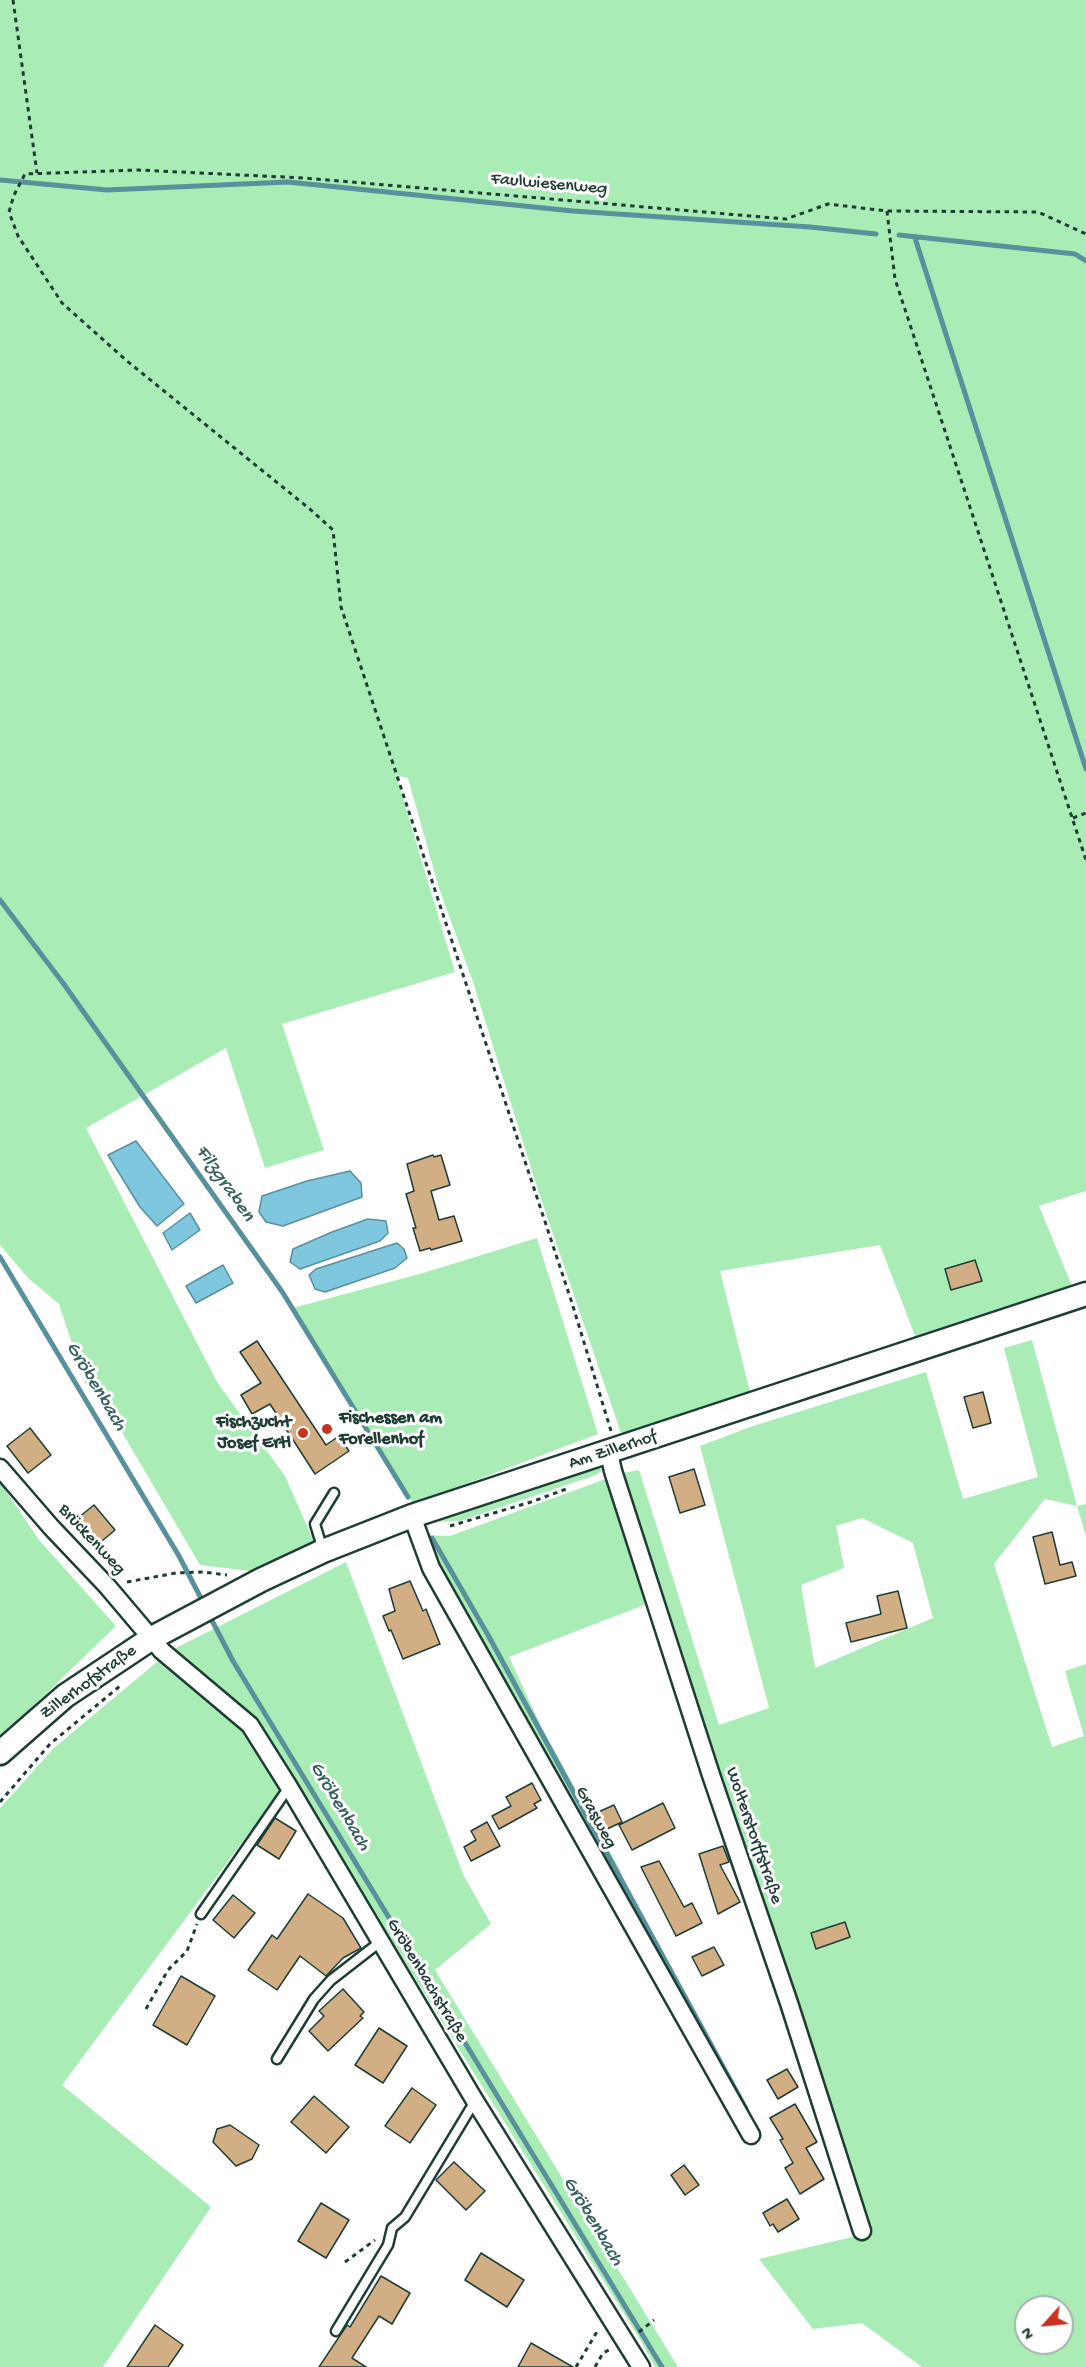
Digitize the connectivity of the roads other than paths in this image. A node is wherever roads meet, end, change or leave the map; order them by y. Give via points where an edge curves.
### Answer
1 (1086, 1294) edge
2 (613, 1451) junction
3 (0, 1468) edge
4 (334, 1493) dead end
5 (412, 1516) junction
6 (323, 1551) junction
7 (152, 1638) junction
8 (0, 1753) edge
9 (288, 1787) junction
10 (201, 1914) road end
11 (380, 1942) junction
12 (277, 2060) dead end
13 (475, 2101) junction
14 (751, 2135) dead end
15 (862, 2231) dead end
16 (336, 2331) dead end
17 (641, 2367) edge

1 - 2 street, Am Zillerhof
2 - 5 street, Am Zillerhof
2 - 15 street, Wolterstorffstraße via 613,1471
3 - 7 street, Brückenweg
4 - 6 lane via 315,1524
5 - 6 street, Am Zillerhof
5 - 14 street, Grasweg via 431,1568
6 - 7 street, Am Zillerhof
7 - 8 street, Zillerhofstraße via 65,1696
7 - 9 street, Gröbenbachstraße via 162,1651 249,1725
9 - 10 lane
9 - 11 street, Gröbenbachstraße
11 - 12 lane via 331,1980
11 - 13 street, Gröbenbachstraße
13 - 16 lane via 405,2217 392,2228 388,2245
13 - 17 street, Gröbenbachstraße

